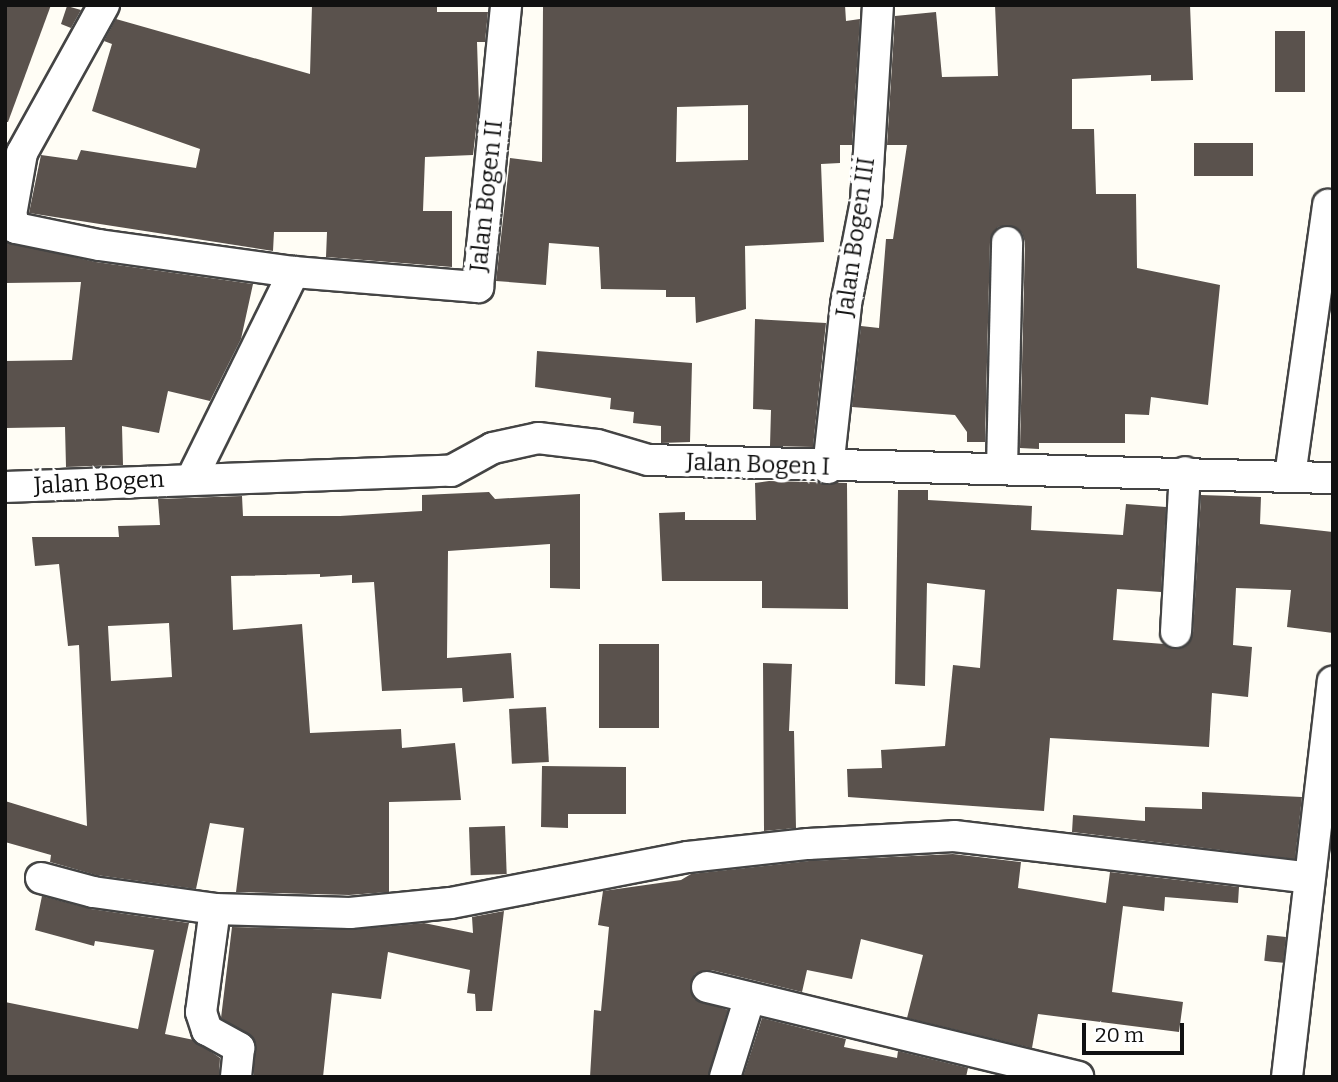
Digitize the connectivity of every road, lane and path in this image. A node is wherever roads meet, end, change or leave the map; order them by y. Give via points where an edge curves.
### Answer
1 (104, 5) edge
2 (506, 5) edge
3 (878, 5) edge
4 (1328, 205) dead end
5 (1007, 242) dead end
6 (295, 272) junction
7 (828, 468) junction
8 (1002, 468) junction
9 (1185, 472) junction
10 (1290, 476) junction
11 (192, 478) junction
12 (1333, 478) edge
13 (5, 487) edge
14 (1176, 632) dead end
15 (1333, 682) edge
16 (41, 878) dead end
17 (1310, 878) junction
18 (215, 909) junction
19 (707, 987) dead end
20 (749, 1000) junction
21 (236, 1077) edge
22 (725, 1077) edge
23 (1078, 1077) edge
24 (1287, 1077) edge

1 - 6 street, Jalan Bogen II via 22,153 13,224 23,231 99,245
2 - 6 street, Jalan Bogen II via 478,287
3 - 7 street, Jalan Bogen III via 866,201 846,304
4 - 10 street
5 - 8 street
6 - 11 street
7 - 8 street, Jalan Bogen I
7 - 11 street, Jalan Bogen I via 648,460 597,445 538,438 493,448 451,471
8 - 9 street, Jalan Bogen I
9 - 10 street, Jalan Bogen I
9 - 14 street
10 - 12 street, Jalan Bogen I
11 - 13 street, Jalan Bogen
15 - 17 street
16 - 18 street via 93,892
17 - 18 street via 1040,843 903,837 670,860 410,909 317,914
17 - 24 street
18 - 21 street via 201,1012 207,1030 239,1048
19 - 20 street
20 - 22 street
20 - 23 street

